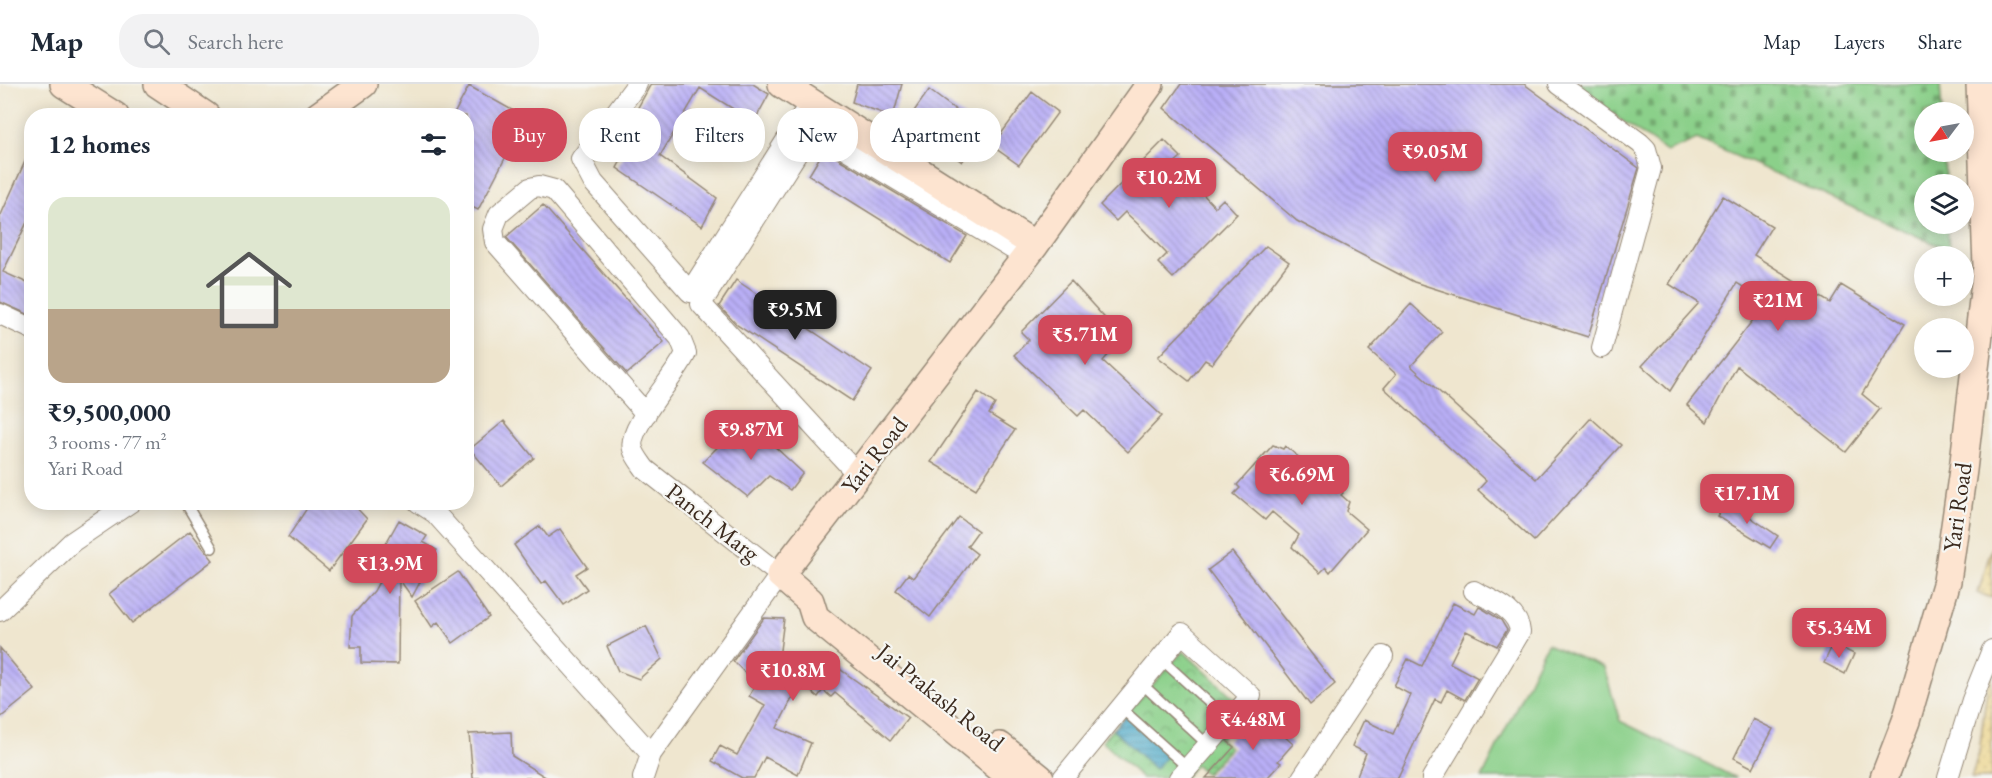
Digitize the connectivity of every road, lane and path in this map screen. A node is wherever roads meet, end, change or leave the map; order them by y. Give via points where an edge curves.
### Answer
1 (64, 84) edge
2 (158, 84) edge
3 (363, 84) edge
4 (637, 84) edge
5 (782, 84) edge
6 (1150, 84) edge
7 (1559, 84) edge
8 (1966, 84) edge
9 (1980, 84) edge
10 (102, 108) edge
11 (194, 108) edge
12 (329, 108) edge
13 (808, 108) edge
14 (858, 142) edge
15 (783, 162) edge
16 (787, 162) edge
17 (1031, 251) junction
18 (0, 314) edge
19 (1964, 318) edge
20 (24, 325) edge
21 (1602, 348) dead end
22 (1957, 378) edge
23 (646, 414) junction
24 (858, 475) junction
25 (119, 510) edge
26 (190, 510) edge
27 (430, 510) edge
28 (212, 548) dead end
29 (780, 575) junction
30 (1474, 591) dead end
31 (810, 600) junction
32 (4, 601) edge
33 (1992, 650) edge
34 (1383, 656) dead end
35 (1161, 659) junction
36 (1141, 683) junction
37 (1121, 708) junction
38 (1229, 721) junction
39 (1208, 745) junction
40 (651, 754) junction
41 (1183, 773) edge
42 (643, 778) edge
43 (1012, 778) edge
44 (1040, 778) edge
45 (1063, 778) edge
46 (1302, 778) edge
47 (1432, 778) edge
48 (1870, 778) edge
49 (1884, 778) edge
50 (1948, 778) edge

1 - 10 main road
2 - 11 main road
3 - 12 main road
4 - 15 street via 581,159 593,182 690,292
5 - 13 main road
6 - 17 main road, Yari Road
7 - 21 street via 1640,143 1650,158 1651,168
8 - 19 main road via 1972,264
9 - 49 main road, Yari Road via 1987,266 1963,470 1947,581 1906,721
14 - 17 main road
16 - 24 street via 701,304
17 - 24 main road, Yari Road
18 - 20 street
22 - 48 main road via 1933,575 1895,712
23 - 23 street via 679,369 686,353 680,338 554,190 530,188 499,214 493,229 495,242
23 - 29 street, Panch Marg via 634,429 632,447 645,469
24 - 29 main road, Yari Road
25 - 32 street via 72,542
26 - 28 lane
27 - 40 street
29 - 31 main road
29 - 40 street
30 - 47 street via 1514,614 1520,632
31 - 43 main road via 815,617
31 - 44 main road, Jai Prakash Road via 825,603
33 - 50 street
34 - 46 street
35 - 36 street
35 - 38 lane
35 - 38 street via 1182,633 1217,664 1251,696
36 - 37 street
36 - 39 lane
37 - 41 lane
37 - 45 street
38 - 39 street
39 - 41 street
40 - 42 street

